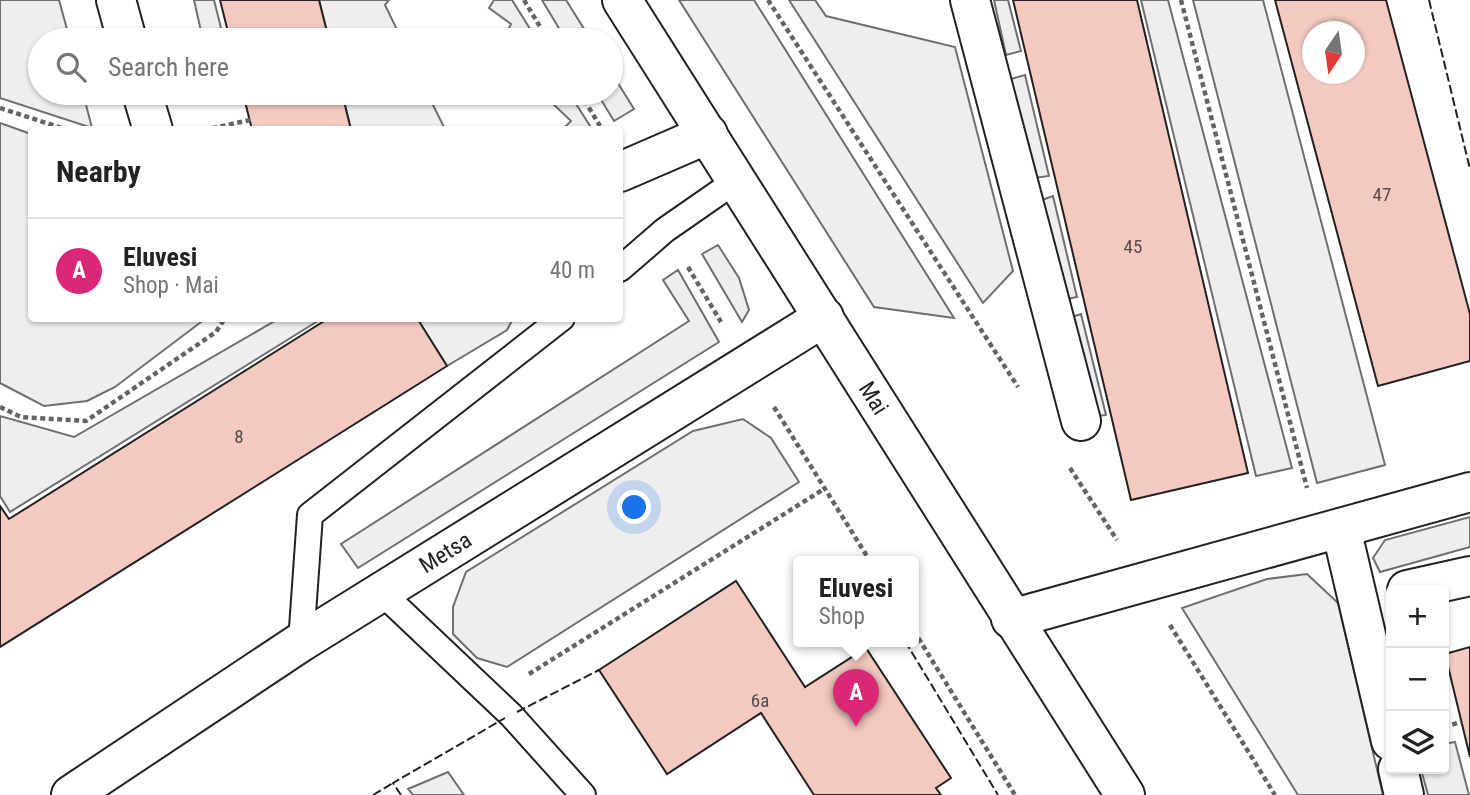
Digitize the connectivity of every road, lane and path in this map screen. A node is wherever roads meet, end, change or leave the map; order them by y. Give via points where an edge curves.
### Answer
1 (116, 0) edge
2 (524, 0) edge
3 (622, 0) edge
4 (970, 0) edge
5 (1181, 0) edge
6 (124, 28) edge
7 (541, 28) edge
8 (146, 105) edge
9 (587, 105) edge
10 (0, 108) edge
11 (250, 120) dead end
12 (56, 126) edge
13 (152, 126) edge
14 (222, 126) edge
15 (601, 126) edge
16 (708, 134) junction
17 (623, 171) edge
18 (737, 180) junction
19 (623, 266) edge
20 (824, 317) junction
21 (222, 322) edge
22 (557, 322) edge
23 (0, 407) edge
24 (1081, 421) dead end
25 (824, 489) dead end
26 (1470, 492) edge
27 (1330, 531) junction
28 (1470, 576) edge
29 (1430, 585) edge
30 (381, 592) junction
31 (1375, 598) edge
32 (1011, 619) junction
33 (919, 639) edge
34 (301, 642) junction
35 (492, 697) junction
36 (1388, 711) edge
37 (1461, 722) dead end
38 (1449, 726) edge
39 (1399, 774) edge
40 (71, 795) edge
41 (583, 795) edge
42 (1015, 795) edge
43 (1125, 795) edge
44 (1404, 795) edge

1 - 6 street
2 - 7 path
3 - 16 street, Mai
4 - 24 street
5 - 27 path
8 - 13 street
9 - 15 path
10 - 12 path
11 - 14 path
16 - 17 street
16 - 18 street, Mai
18 - 19 lane via 665,230
18 - 20 street, Mai
20 - 30 street, Metsa
20 - 32 street, Mai
21 - 23 path via 216,332 86,421 21,417
22 - 34 lane via 310,515
25 - 35 path
26 - 27 street
27 - 31 street
27 - 32 street
28 - 29 street
30 - 34 street, Metsa
30 - 35 lane
31 - 36 street
32 - 43 street, Mai
33 - 42 path
34 - 40 street, Metsa
35 - 41 lane
37 - 38 path
39 - 44 street

